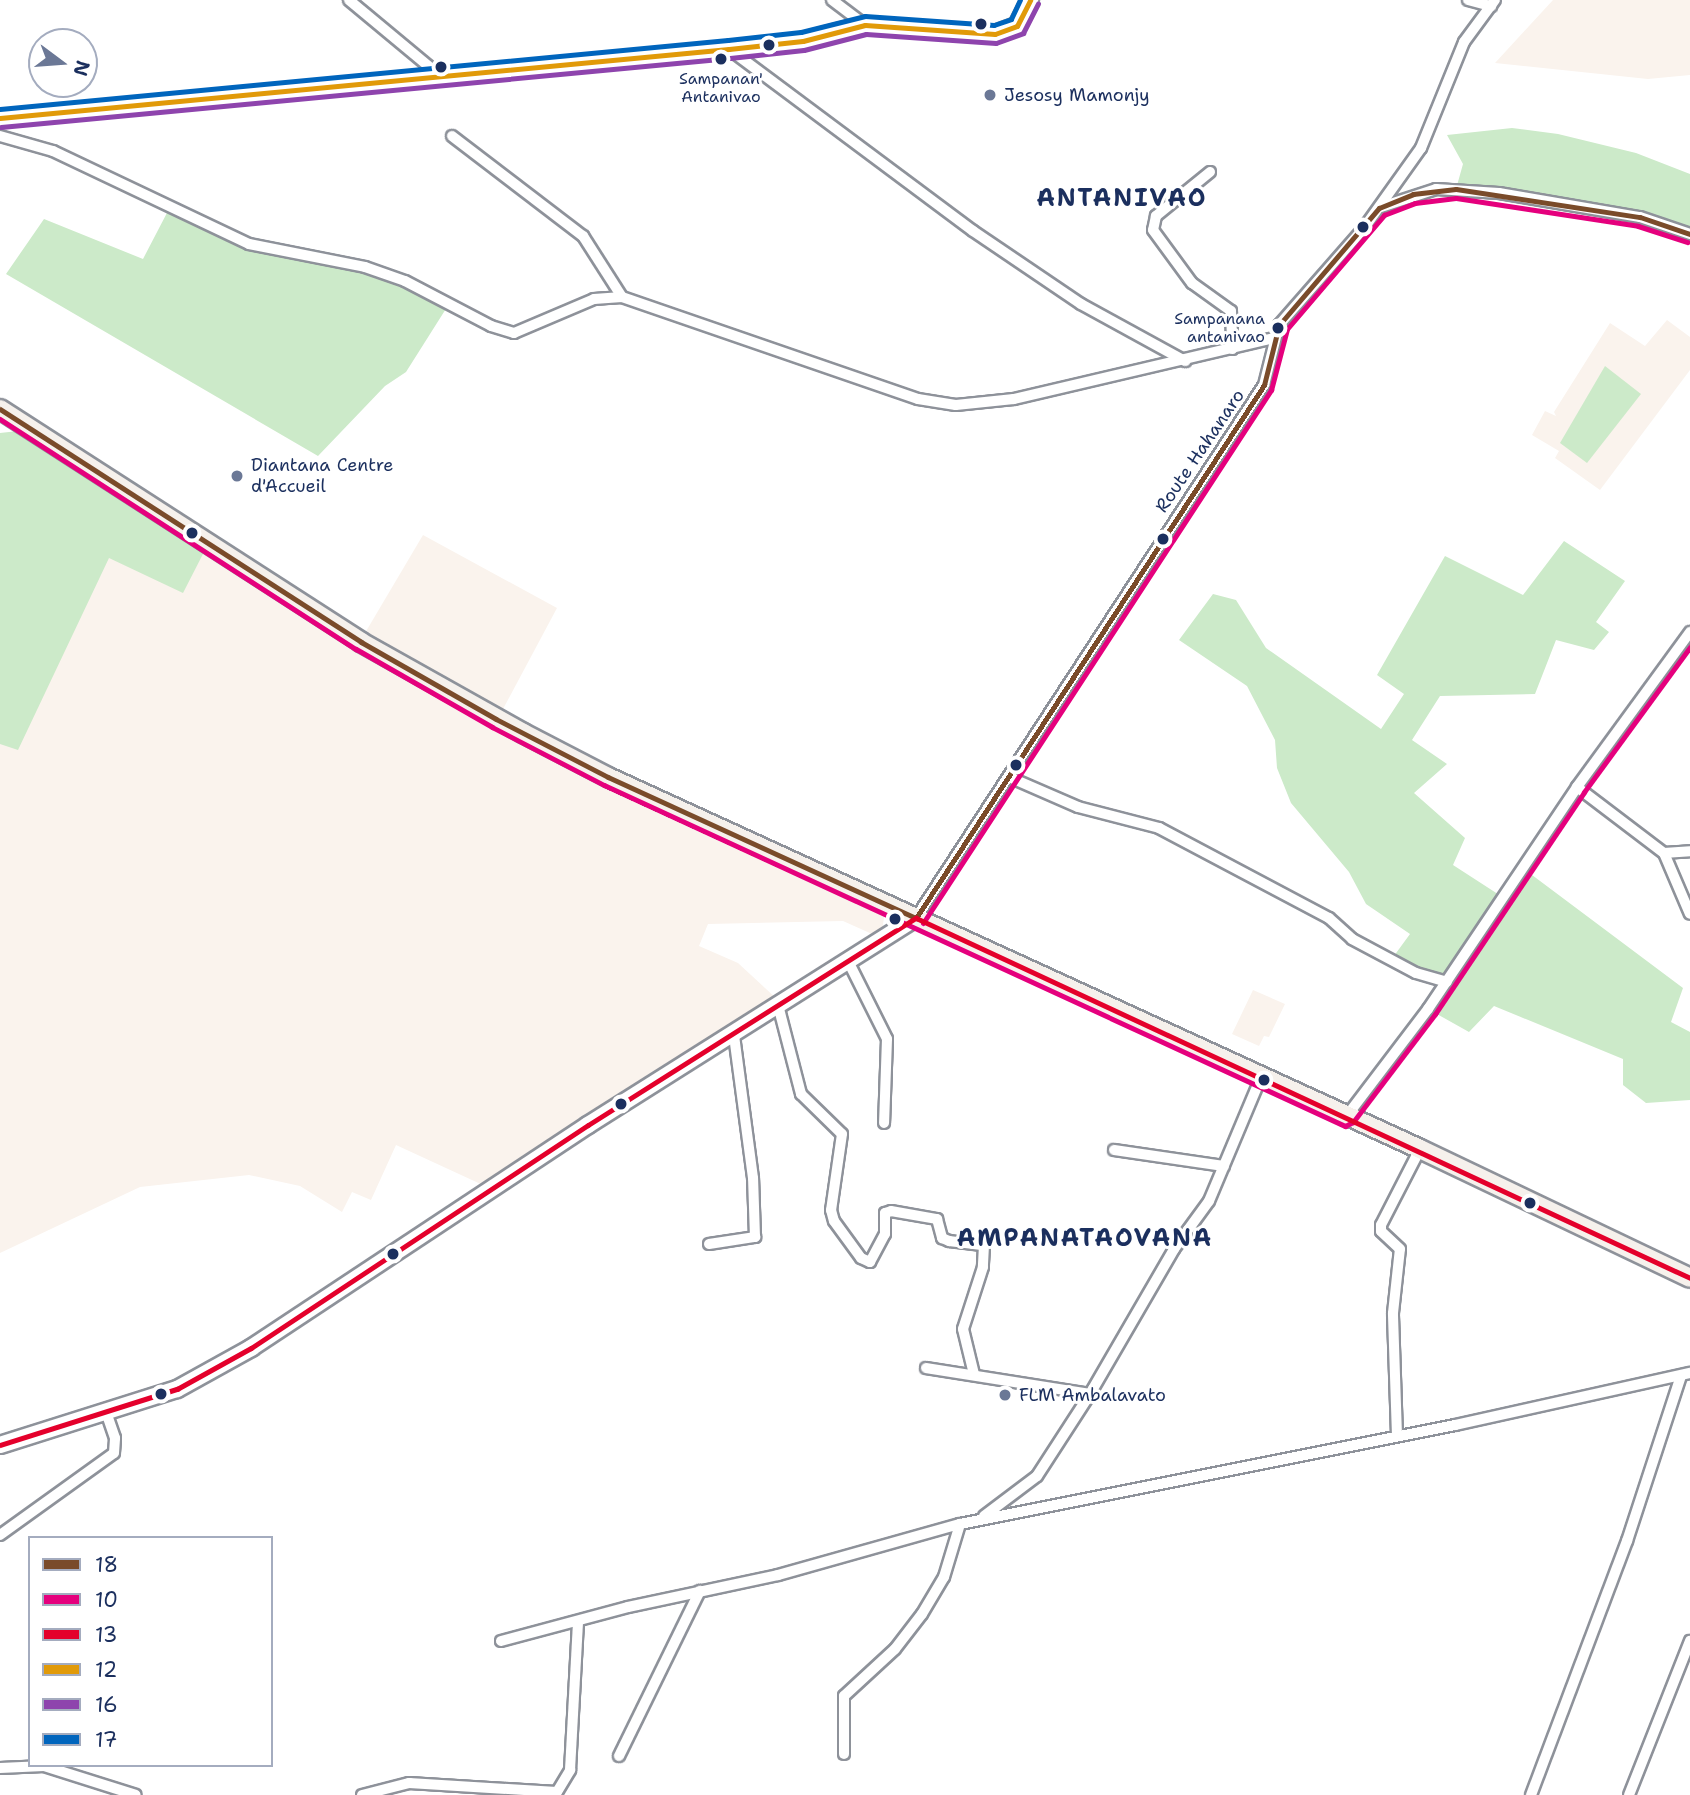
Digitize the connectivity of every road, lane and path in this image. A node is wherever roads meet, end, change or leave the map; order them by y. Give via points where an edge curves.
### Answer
1 (349, 0) edge
2 (832, 0) edge
3 (1030, 0) edge
4 (1468, 0) edge
5 (1493, 3) edge
6 (865, 25) junction
7 (729, 49) junction
8 (438, 74) junction
9 (0, 118) edge
10 (0, 136) edge
11 (452, 136) dead end
12 (1210, 172) dead end
13 (1379, 208) junction
14 (1690, 234) edge
15 (622, 297) junction
16 (1274, 338) junction
17 (1232, 349) junction
18 (1185, 361) junction
19 (0, 409) edge
20 (1689, 636) edge
21 (1009, 777) junction
22 (1577, 787) junction
23 (1690, 851) edge
24 (1664, 853) junction
25 (1690, 914) edge
26 (916, 918) junction
27 (848, 961) junction
28 (1447, 982) junction
29 (778, 1005) junction
30 (734, 1035) junction
31 (1261, 1077) junction
32 (1346, 1117) junction
33 (884, 1123) dead end
34 (1420, 1149) junction
35 (1114, 1150) dead end
36 (1224, 1166) junction
37 (709, 1244) dead end
38 (1690, 1278) edge
39 (926, 1367) dead end
40 (974, 1374) junction
41 (1686, 1374) edge
42 (1090, 1394) junction
43 (107, 1415) junction
44 (1397, 1436) junction
45 (0, 1445) edge
46 (979, 1520) junction
47 (960, 1524) junction
48 (0, 1535) edge
49 (700, 1591) junction
50 (578, 1624) junction
51 (1690, 1641) edge
52 (501, 1642) dead end
53 (844, 1754) dead end
54 (619, 1756) dead end
55 (28, 1767) edge
56 (47, 1767) edge
57 (0, 1768) edge
58 (136, 1795) edge
59 (362, 1795) edge
60 (1531, 1795) edge
61 (1629, 1795) edge

1 - 8 street
2 - 6 street
3 - 6 street via 1017,26 995,34
4 - 5 street
5 - 13 street, Route Hahanaro via 1464,42 1421,148
6 - 7 street via 803,41
7 - 8 street
7 - 18 street via 973,231 1082,304
8 - 9 street
10 - 15 street via 53,150 212,230 250,244 365,267 514,333 594,299
11 - 15 street via 583,236
12 - 17 street via 1156,216 1153,230 1192,283 1231,311
13 - 14 street via 1413,194 1456,189 1640,216
13 - 16 street, Route Hahanaro via 1279,325
15 - 18 street via 918,399 956,405 1014,399
16 - 17 street
16 - 21 street, Route Hahanaro via 1264,386
17 - 18 street
19 - 26 main road via 350,635 496,719 608,777
20 - 22 street
21 - 26 street, Route Hahanaro
21 - 28 street via 1078,807 1159,828 1329,918 1352,939 1416,973
22 - 24 street
22 - 28 street
23 - 24 street
24 - 25 street
26 - 27 street
26 - 31 main road
27 - 29 street
27 - 33 street via 887,1039
28 - 32 street
29 - 30 street
29 - 40 street via 802,1094 842,1134 831,1210 862,1258 870,1262 885,1234 886,1213 891,1211 937,1219 942,1238 949,1241 985,1245 983,1267 963,1329
30 - 37 street via 753,1178 755,1237
30 - 43 street via 588,1125 251,1348 177,1389
31 - 32 main road
31 - 36 street
32 - 34 main road
34 - 38 main road
34 - 44 street via 1381,1225 1381,1231 1401,1249 1392,1313
35 - 36 street
36 - 42 street via 1201,1214 1174,1249
39 - 40 street
40 - 42 street
41 - 44 street
41 - 60 street
42 - 46 street via 1037,1476
43 - 45 street
43 - 48 street via 115,1438 114,1454
44 - 46 street
46 - 47 street
47 - 49 street via 778,1575
47 - 53 street via 944,1577 922,1614 895,1649 844,1696
49 - 50 street via 628,1606
49 - 54 street
50 - 52 street
50 - 59 street via 570,1770 557,1792 409,1783
51 - 61 street
55 - 57 street
56 - 58 street

